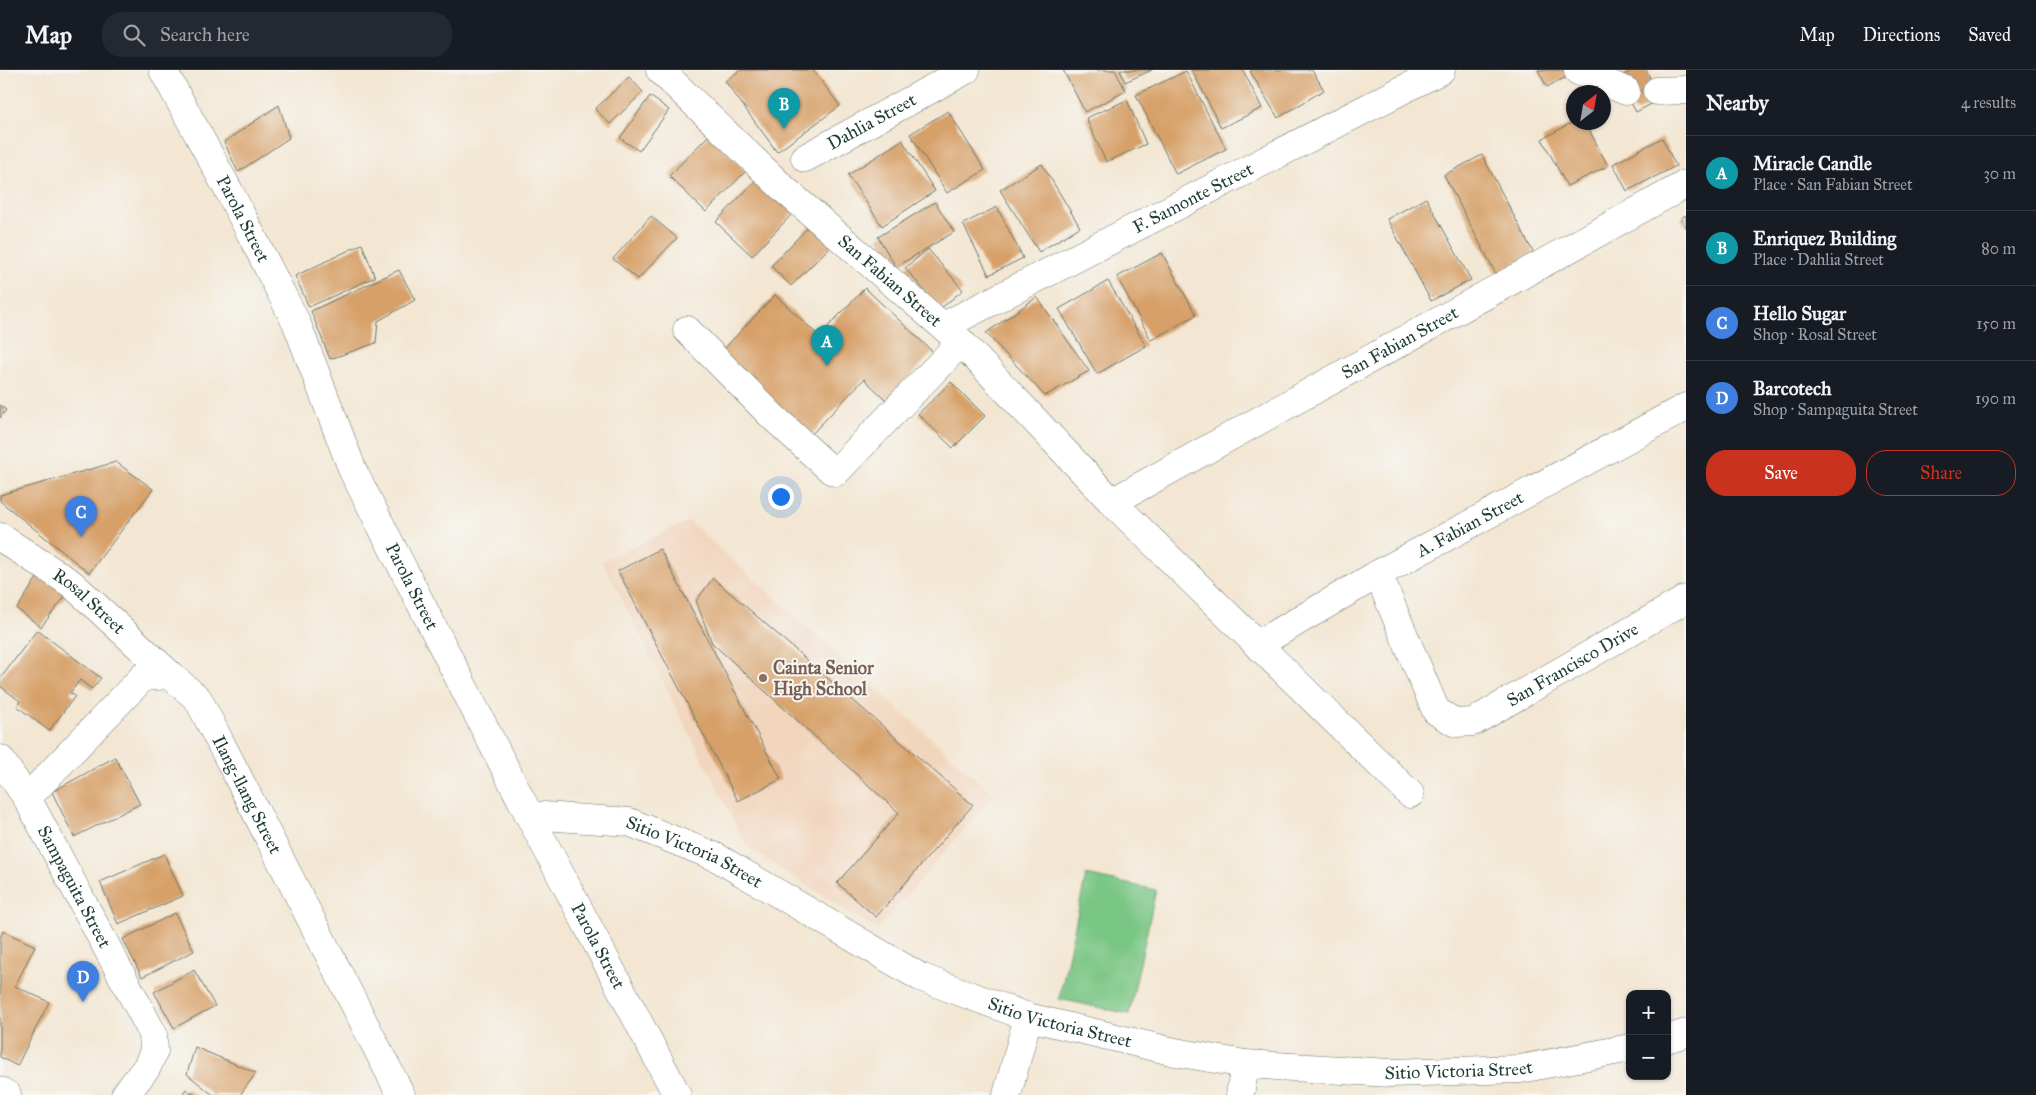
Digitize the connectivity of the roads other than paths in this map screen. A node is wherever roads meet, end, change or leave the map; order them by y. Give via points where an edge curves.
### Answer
1 (163, 70) edge
2 (660, 70) edge
3 (966, 70) edge
4 (1441, 70) edge
5 (1578, 71) dead end
6 (922, 81) edge
7 (1686, 90) edge
8 (1626, 92) dead end
9 (1657, 92) dead end
10 (804, 158) dead end
11 (1686, 184) edge
12 (687, 330) dead end
13 (953, 334) junction
14 (1686, 407) edge
15 (1112, 502) junction
16 (0, 537) edge
17 (1378, 574) junction
18 (1686, 599) edge
19 (1257, 645) junction
20 (170, 676) junction
21 (0, 759) edge
22 (1410, 794) dead end
23 (27, 798) junction
24 (529, 815) junction
25 (1028, 1017) junction
26 (1686, 1033) edge
27 (1671, 1038) edge
28 (1626, 1049) edge
29 (1245, 1064) junction
30 (0, 1092) edge
31 (7, 1095) edge
32 (125, 1095) edge
33 (402, 1095) edge
34 (677, 1095) edge
35 (1007, 1095) edge
36 (1240, 1095) edge

1 - 24 street, Parola Street via 296,322 353,470
2 - 13 street, San Fabian Street via 785,190
3 - 6 street, Dahlia Street
4 - 13 street, F. Samonte Street
5 - 8 street
6 - 10 street, Dahlia Street
7 - 9 street
11 - 15 street, San Fabian Street
12 - 13 street, F. Samonte Street via 772,416 836,472
13 - 15 street, San Fabian Street
14 - 17 street, A. Fabian Street
15 - 19 street, San Fabian Street
16 - 20 street, Rosal Street via 72,584
17 - 18 street, San Francisco Drive via 1436,711 1456,723 1473,722
17 - 19 street, A. Fabian Street
19 - 22 street, San Fabian Street
20 - 23 street via 144,677
20 - 33 street, Ilang-llang Street via 198,699
21 - 23 street, Sampaguita Street
23 - 32 street, Sampaguita Street via 153,1034 154,1051 147,1067
24 - 25 street, Sitio Victoria Street via 628,822 716,857 920,977
24 - 34 street, Parola Street
25 - 29 street, Sitio Victoria Street via 1175,1052
25 - 35 street
26 - 27 street
28 - 29 street, Sitio Victoria Street via 1520,1069 1390,1074
29 - 36 street
30 - 31 street

